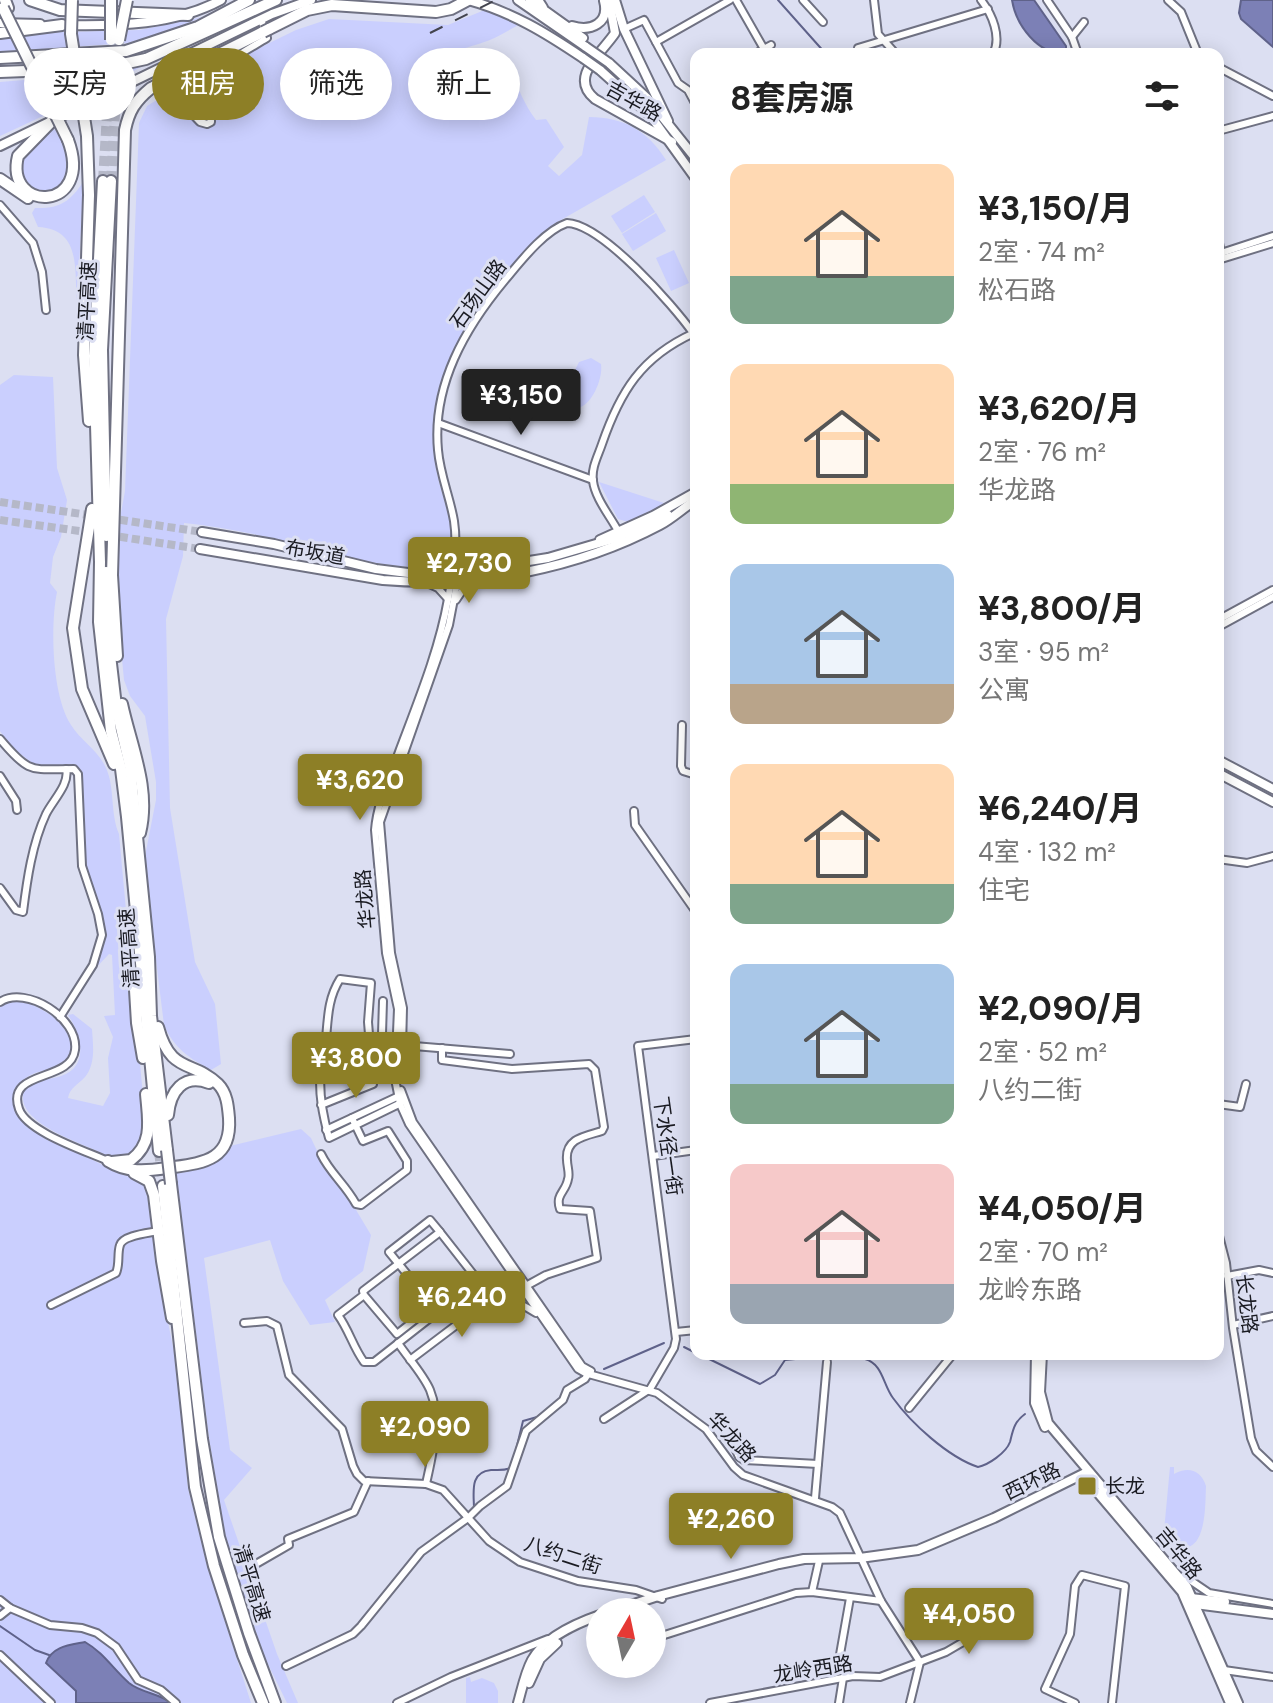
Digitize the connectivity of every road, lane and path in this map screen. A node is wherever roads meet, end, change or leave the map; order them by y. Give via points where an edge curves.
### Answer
1 (30, 0) edge
2 (72, 0) edge
3 (111, 0) edge
4 (127, 0) edge
5 (221, 0) edge
6 (249, 0) edge
7 (276, 0) edge
8 (311, 0) edge
9 (468, 0) edge
10 (518, 0) edge
11 (530, 0) edge
12 (609, 0) edge
13 (733, 0) edge
14 (803, 0) edge
15 (874, 0) edge
16 (981, 0) edge
17 (1047, 0) edge
18 (1168, 0) edge
19 (4, 4) edge
20 (539, 4) edge
21 (988, 9) junction
22 (188, 15) junction
23 (261, 19) junction
24 (562, 22) junction
25 (823, 22) dead end
26 (1084, 22) dead end
27 (0, 23) edge
28 (62, 25) junction
29 (624, 29) junction
30 (0, 33) edge
31 (1072, 37) junction
32 (610, 40) junction
33 (884, 41) junction
34 (656, 42) junction
35 (588, 45) junction
36 (249, 48) edge
37 (765, 48) edge
38 (858, 48) edge
39 (890, 48) edge
40 (994, 48) edge
41 (1076, 48) edge
42 (1196, 48) edge
43 (0, 58) edge
44 (1224, 70) edge
45 (0, 72) edge
46 (136, 80) edge
47 (688, 90) joint
48 (690, 94) edge
49 (1273, 96) edge
50 (1273, 116) edge
51 (53, 120) joint
52 (668, 121) junction
53 (1224, 129) edge
54 (70, 138) junction
55 (672, 142) junction
56 (0, 146) edge
57 (690, 151) edge
58 (690, 170) edge
59 (0, 179) edge
60 (0, 205) edge
61 (1273, 236) edge
62 (1273, 243) edge
63 (1224, 253) edge
64 (1224, 254) edge
65 (46, 310) dead end
66 (690, 326) edge
67 (690, 335) edge
68 (438, 423) junction
69 (593, 480) junction
70 (690, 495) edge
71 (690, 504) edge
72 (668, 517) junction
73 (618, 531) junction
74 (202, 532) tunnel mouth
75 (596, 543) junction
76 (200, 549) tunnel mouth
77 (455, 576) junction
78 (478, 578) junction
79 (424, 582) junction
80 (1273, 590) edge
81 (1273, 597) edge
82 (451, 601) junction
83 (1224, 617) edge
84 (1224, 624) edge
85 (682, 725) dead end
86 (0, 739) edge
87 (1224, 763) edge
88 (66, 769) junction
89 (690, 773) edge
90 (0, 776) edge
91 (1224, 776) edge
92 (122, 782) junction
93 (1273, 789) edge
94 (1273, 802) edge
95 (17, 810) dead end
96 (634, 811) dead end
97 (138, 843) junction
98 (1273, 856) edge
99 (1224, 860) edge
100 (0, 888) edge
101 (133, 888) junction
102 (690, 903) edge
103 (149, 957) junction
104 (383, 1001) dead end
105 (0, 1002) edge
106 (60, 1017) junction
107 (690, 1040) edge
108 (400, 1045) junction
109 (442, 1048) junction
110 (510, 1054) dead end
111 (388, 1055) junction
112 (371, 1057) junction
113 (397, 1062) junction
114 (1246, 1084) dead end
115 (401, 1099) junction
116 (321, 1105) junction
117 (1224, 1106) edge
118 (353, 1122) junction
119 (326, 1130) junction
120 (163, 1150) junction
121 (690, 1151) edge
122 (321, 1154) dead end
123 (653, 1156) junction
124 (112, 1164) junction
125 (167, 1185) junction
126 (158, 1231) junction
127 (440, 1232) junction
128 (1224, 1261) edge
129 (398, 1264) junction
130 (1273, 1273) edge
131 (1227, 1276) junction
132 (526, 1286) junction
133 (364, 1295) junction
134 (497, 1295) junction
135 (51, 1305) dead end
136 (435, 1309) junction
137 (541, 1315) junction
138 (1273, 1316) edge
139 (551, 1321) junction
140 (244, 1323) dead end
141 (1233, 1325) junction
142 (690, 1331) edge
143 (676, 1332) junction
144 (398, 1343) junction
145 (410, 1360) junction
146 (948, 1360) edge
147 (1035, 1360) edge
148 (1042, 1360) edge
149 (827, 1362) dead end
150 (184, 1366) junction
151 (589, 1373) junction
152 (651, 1388) junction
153 (909, 1408) dead end
154 (604, 1419) dead end
155 (730, 1437) dead end
156 (818, 1464) junction
157 (1273, 1467) edge
158 (1084, 1474) junction
159 (368, 1481) junction
160 (426, 1484) junction
161 (815, 1498) junction
162 (468, 1518) junction
163 (863, 1559) junction
164 (819, 1561) junction
165 (249, 1568) dead end
166 (1180, 1579) junction
167 (812, 1592) junction
168 (660, 1598) junction
169 (850, 1598) junction
170 (0, 1600) edge
171 (881, 1601) junction
172 (1192, 1601) junction
173 (10, 1608) junction
174 (1273, 1609) edge
175 (0, 1616) edge
176 (586, 1623) edge
177 (1009, 1623) dead end
178 (586, 1625) edge
179 (570, 1628) junction
180 (666, 1635) edge
181 (0, 1655) edge
182 (839, 1660) dead end
183 (920, 1662) junction
184 (286, 1666) dead end
185 (1224, 1670) junction
186 (1273, 1677) edge
187 (843, 1678) junction
188 (51, 1703) edge
189 (176, 1703) edge
190 (261, 1703) edge
191 (276, 1703) edge
192 (397, 1703) edge
193 (521, 1703) edge
194 (710, 1703) edge
195 (839, 1703) edge
196 (910, 1703) edge
197 (1075, 1703) edge
198 (1112, 1703) edge
199 (1230, 1703) edge
200 (1238, 1703) edge

1 - 22 highway via 60,10
2 - 92 highway, bridge via 71,34 87,136 84,355 91,511 73,628 82,689
3 - 4 highway, bridge via 115,40
5 - 22 main road
6 - 43 highway via 198,27 126,51
7 - 45 highway via 137,61 104,68
8 - 23 main road
9 - 55 main road, bridge via 529,23 583,58 639,103
9 - 97 highway via 436,12 332,5 307,10 151,88 131,109 125,130 112,575 121,693 137,753 142,802
10 - 35 main road
11 - 20 main road
12 - 24 main road via 600,23 591,28
12 - 29 main road, 吉华路
12 - 32 main road via 616,28
13 - 34 street
13 - 37 street
14 - 25 street
15 - 33 street via 878,34
16 - 21 street
17 - 31 street
18 - 42 street via 1181,12
19 - 54 highway, bridge
20 - 24 main road
21 - 33 street
21 - 40 street
22 - 28 main road
23 - 36 street via 267,38
23 - 46 main road
24 - 35 main road
26 - 31 street
27 - 28 main road
28 - 30 highway
29 - 32 main road
29 - 34 street via 644,20
29 - 52 main road, 吉华路
31 - 41 street
32 - 55 main road, 吉华路 via 587,69 587,91
33 - 38 street
33 - 39 street
34 - 47 street via 678,83
35 - 52 main road, bridge
44 - 49 street
47 - 48 street
50 - 53 street
51 - 54 highway via 18,156 17,178 28,192 44,198 66,189 75,165
51 - 56 main road
52 - 57 main road
54 - 59 highway via 79,153 80,171 63,198 35,201
55 - 58 main road
60 - 65 street via 33,243
61 - 63 street
62 - 64 street
66 - 68 street, 石场山路 via 621,256 579,225 562,225 516,267 464,337 447,377
67 - 69 street via 656,356 626,388 612,414
68 - 69 street
68 - 77 street, 石场山路 via 440,464 455,528
69 - 73 street
70 - 73 main road
71 - 72 main road, 布坂道
72 - 75 main road, 布坂道
72 - 78 main road, 布坂道 via 626,542 569,562
73 - 75 main road
74 - 77 main road, 布坂道 via 376,569
75 - 77 main road, 布坂道
76 - 79 main road, 布坂道
77 - 78 main road, 布坂道
77 - 79 main road, 布坂道
77 - 82 street, 石场山路
78 - 82 street
79 - 82 street
80 - 83 street
81 - 84 street
82 - 108 street, 华龙路 via 449,625 380,822 391,953 403,1008
82 - 108 street, 华龙路 via 375,820
85 - 89 street via 681,766
86 - 88 street via 26,765 41,771
87 - 93 main road
88 - 100 street via 67,778 37,838 23,912
88 - 106 street via 78,774 82,866 102,935 93,965
90 - 95 street
91 - 94 main road
92 - 97 highway, 清平高速 via 98,611 94,356 107,181 102,350 106,613
92 - 101 highway, 清平高速
96 - 102 street via 635,825
97 - 103 highway, 清平高速
98 - 99 street via 1247,863
101 - 120 highway, 清平高速
101 - 124 highway via 136,1016 148,1133 131,1160
103 - 120 highway, 清平高速
103 - 124 highway via 163,1041 175,1059 221,1088 229,1133 220,1152 202,1163 146,1171
104 - 111 street via 382,1034
105 - 106 street via 19,996
106 - 124 street via 74,1038 72,1060 26,1082 18,1106 31,1125
107 - 123 street, 下水径一街 via 638,1046
108 - 109 street
108 - 113 street, 华龙路
109 - 110 street
109 - 132 street via 442,1060 512,1069 589,1064 595,1070 604,1127 575,1139 567,1152 569,1178 558,1203 560,1209 590,1211 597,1258
111 - 112 street
111 - 113 street
112 - 116 street via 373,1084
112 - 116 street via 371,983 340,979 328,1010
113 - 115 street, 华龙路
114 - 117 street via 1240,1107
115 - 118 street
115 - 132 street, 华龙路
115 - 137 street, 华龙路 via 409,1124
116 - 119 street
118 - 119 street
118 - 119 street via 329,1138
118 - 122 street via 363,1141 388,1131 407,1170 361,1205
120 - 124 highway via 176,1089 192,1080 211,1085 221,1098 224,1125 213,1152 147,1167
120 - 125 highway, 清平高速, bridge
121 - 123 street
123 - 143 street, 下水径一街
124 - 126 highway via 151,1185
125 - 150 highway, 清平高速
125 - 191 highway, 清平高速 via 209,1491 227,1565
126 - 135 street via 124,1240 116,1273
126 - 150 highway
127 - 129 street
127 - 129 street via 430,1220 389,1252
127 - 136 street via 473,1274
128 - 131 street, 长龙路
129 - 133 street
129 - 136 street
130 - 131 street
131 - 141 street, 长龙路
132 - 139 street, 华龙路
133 - 136 street via 397,1334
133 - 144 street via 338,1315 354,1348 370,1363
134 - 136 street via 457,1297
134 - 137 street
134 - 145 street
136 - 144 street
137 - 139 street
137 - 151 street, 华龙路 via 578,1369
138 - 141 street
139 - 151 street, 华龙路
140 - 159 street via 267,1321 277,1326 289,1375 342,1429 357,1474
141 - 157 street, 长龙路 via 1251,1438
142 - 143 street
143 - 152 street, 下水径一街 via 674,1348
144 - 145 street
145 - 160 street via 432,1398 435,1446
146 - 153 street
147 - 158 main road, 吉华路 via 1038,1416
148 - 158 main road, 吉华路 via 1043,1410
149 - 156 street
150 - 190 highway, 清平高速 via 195,1487 214,1566
151 - 152 street, 华龙路
151 - 162 street via 532,1424 507,1486
152 - 154 street, 下水径一街
152 - 161 street, 华龙路 via 708,1427 745,1472
152 - 163 street, 华龙路 via 706,1429 743,1475 837,1510
155 - 156 street via 744,1460
156 - 161 street
158 - 163 main road, 西环路 via 918,1550
158 - 166 main road, 吉华路
158 - 172 main road, 吉华路
159 - 160 street
159 - 165 street via 354,1512 288,1539 289,1545
160 - 162 street, 八约二街 via 451,1496
161 - 163 street, 华龙路 via 845,1513
162 - 168 street, 八约二街 via 520,1562
162 - 184 street via 421,1552 353,1634
163 - 164 main road, 西环路
163 - 168 main road, 西环路 via 804,1559
163 - 171 street, 华龙路
164 - 167 street
164 - 168 main road, 西环路
166 - 172 main road, 吉华路
166 - 174 street via 1184,1576 1209,1593
167 - 169 street
167 - 180 street
169 - 171 street
169 - 182 street
170 - 173 street
171 - 183 street, 华龙路
172 - 174 main road
172 - 185 main road, 吉华路
172 - 199 main road, 吉华路
173 - 175 street
173 - 189 street via 50,1625 97,1633 116,1647 138,1680
176 - 179 main road
177 - 183 street, 龙岭西路
178 - 193 main road via 544,1653
179 - 192 street
179 - 193 main road via 533,1656
181 - 188 street
183 - 187 street, 龙岭西路 via 880,1677
183 - 196 street
185 - 186 street
185 - 200 main road, 吉华路
187 - 194 street, 龙岭西路
187 - 195 street
197 - 198 street via 1045,1689 1070,1634 1075,1586 1082,1575 1125,1586

